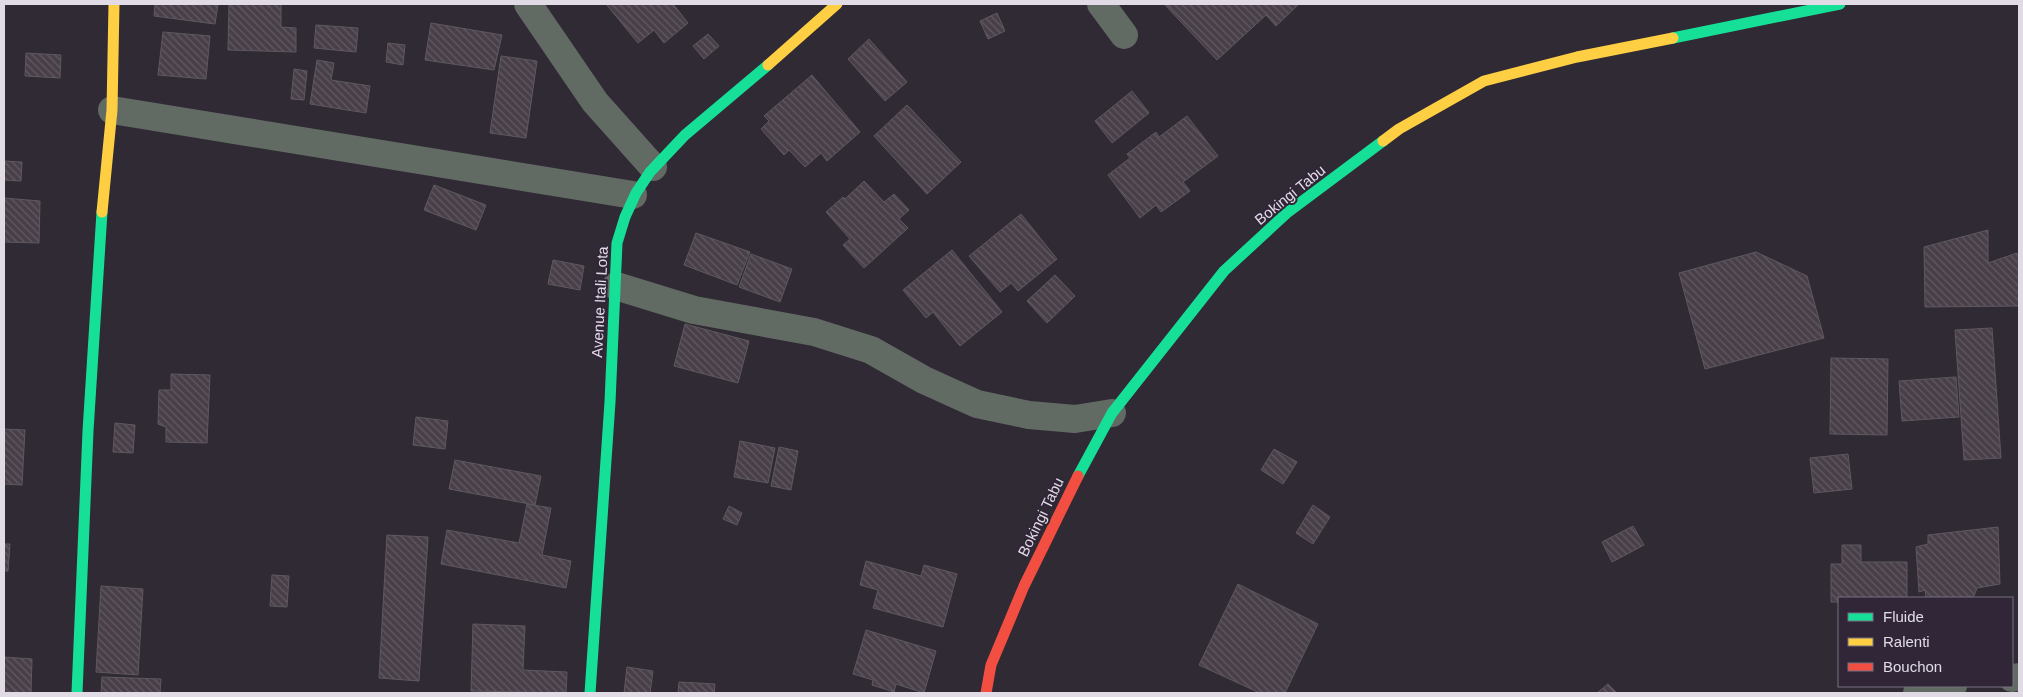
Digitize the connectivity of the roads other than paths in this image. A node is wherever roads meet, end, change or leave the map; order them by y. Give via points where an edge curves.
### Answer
1 (114, 4) edge
2 (528, 4) edge
3 (837, 4) edge
4 (1101, 4) edge
5 (1840, 4) edge
6 (1124, 35) dead end
7 (112, 110) junction
8 (653, 167) junction
9 (633, 195) junction
10 (616, 286) junction
11 (1112, 413) junction
12 (1948, 687) edge
13 (77, 693) edge
14 (590, 693) edge
15 (986, 693) edge
16 (1918, 693) edge

1 - 7 street
2 - 8 street via 595,102
3 - 8 street, Avenue Itali Lota via 670,148
4 - 6 street
5 - 11 street, Bokingi Tabu via 1577,56 1484,80 1399,129 1288,212 1224,271
7 - 9 street
7 - 13 street via 99,238
8 - 9 street, Avenue Itali Lota
9 - 10 street, Avenue Itali Lota via 617,243
10 - 11 street via 694,310 817,333 871,350 924,380 978,404 1029,415 1075,419
10 - 14 street, Avenue Itali Lota
11 - 15 street, Bokingi Tabu via 1024,586 991,664
12 - 16 street

